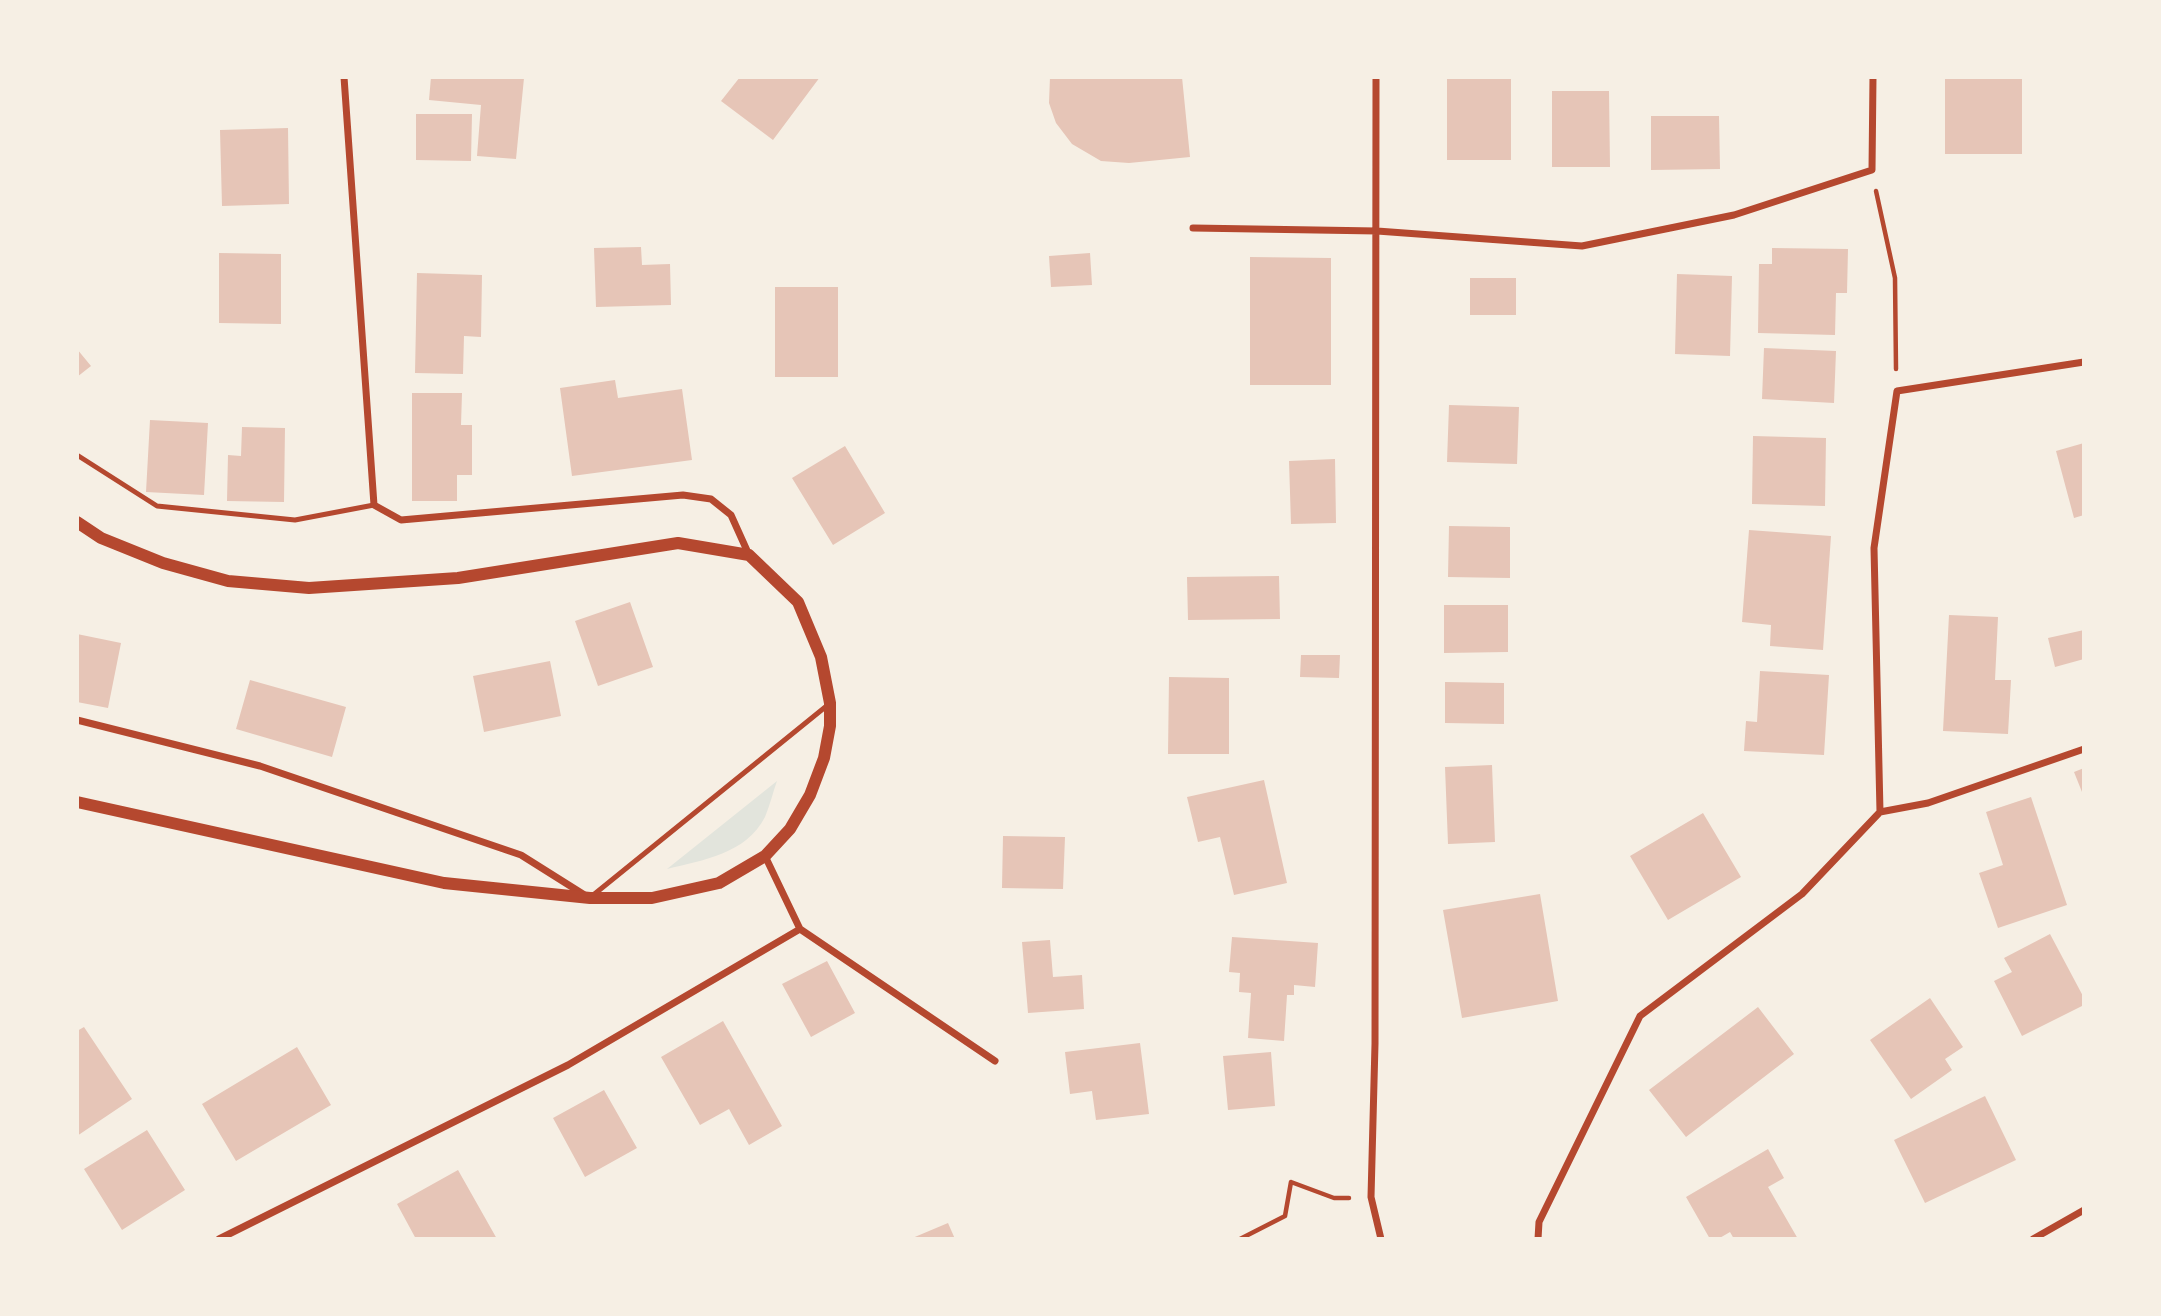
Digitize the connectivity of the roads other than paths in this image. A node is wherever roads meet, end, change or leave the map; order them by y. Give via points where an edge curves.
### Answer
1 (344, 77) edge
2 (1376, 77) edge
3 (1873, 77) edge
4 (1193, 228) dead end
5 (1377, 231) junction
6 (2084, 362) edge
7 (77, 455) edge
8 (374, 505) junction
9 (77, 522) edge
10 (749, 555) junction
11 (830, 703) junction
12 (77, 720) edge
13 (2084, 749) edge
14 (77, 802) edge
15 (1880, 812) junction
16 (765, 856) junction
17 (590, 898) junction
18 (800, 929) junction
19 (995, 1061) dead end
20 (2084, 1210) edge
21 (219, 1239) edge
22 (1381, 1239) edge
23 (1538, 1239) edge
24 (2033, 1239) edge

1 - 8 street
2 - 5 street
3 - 5 street via 1872,170 1734,215 1582,246
4 - 5 street
5 - 22 street via 1371,1197
6 - 15 street via 1897,391 1874,548
7 - 8 lane via 157,506 295,520
8 - 10 street via 401,520 683,495 712,499 731,515
9 - 10 street via 101,538 228,581 309,588 458,578 678,543
10 - 11 street via 798,602 821,657
11 - 16 street via 824,758 810,795 790,829
11 - 17 lane
12 - 17 street via 260,766 522,855
13 - 15 street via 1928,803
14 - 17 street via 444,883
15 - 23 street via 1802,894 1640,1016 1539,1222
16 - 17 street via 719,883 652,898
16 - 18 street
18 - 19 street
18 - 21 street via 569,1065
20 - 24 street

